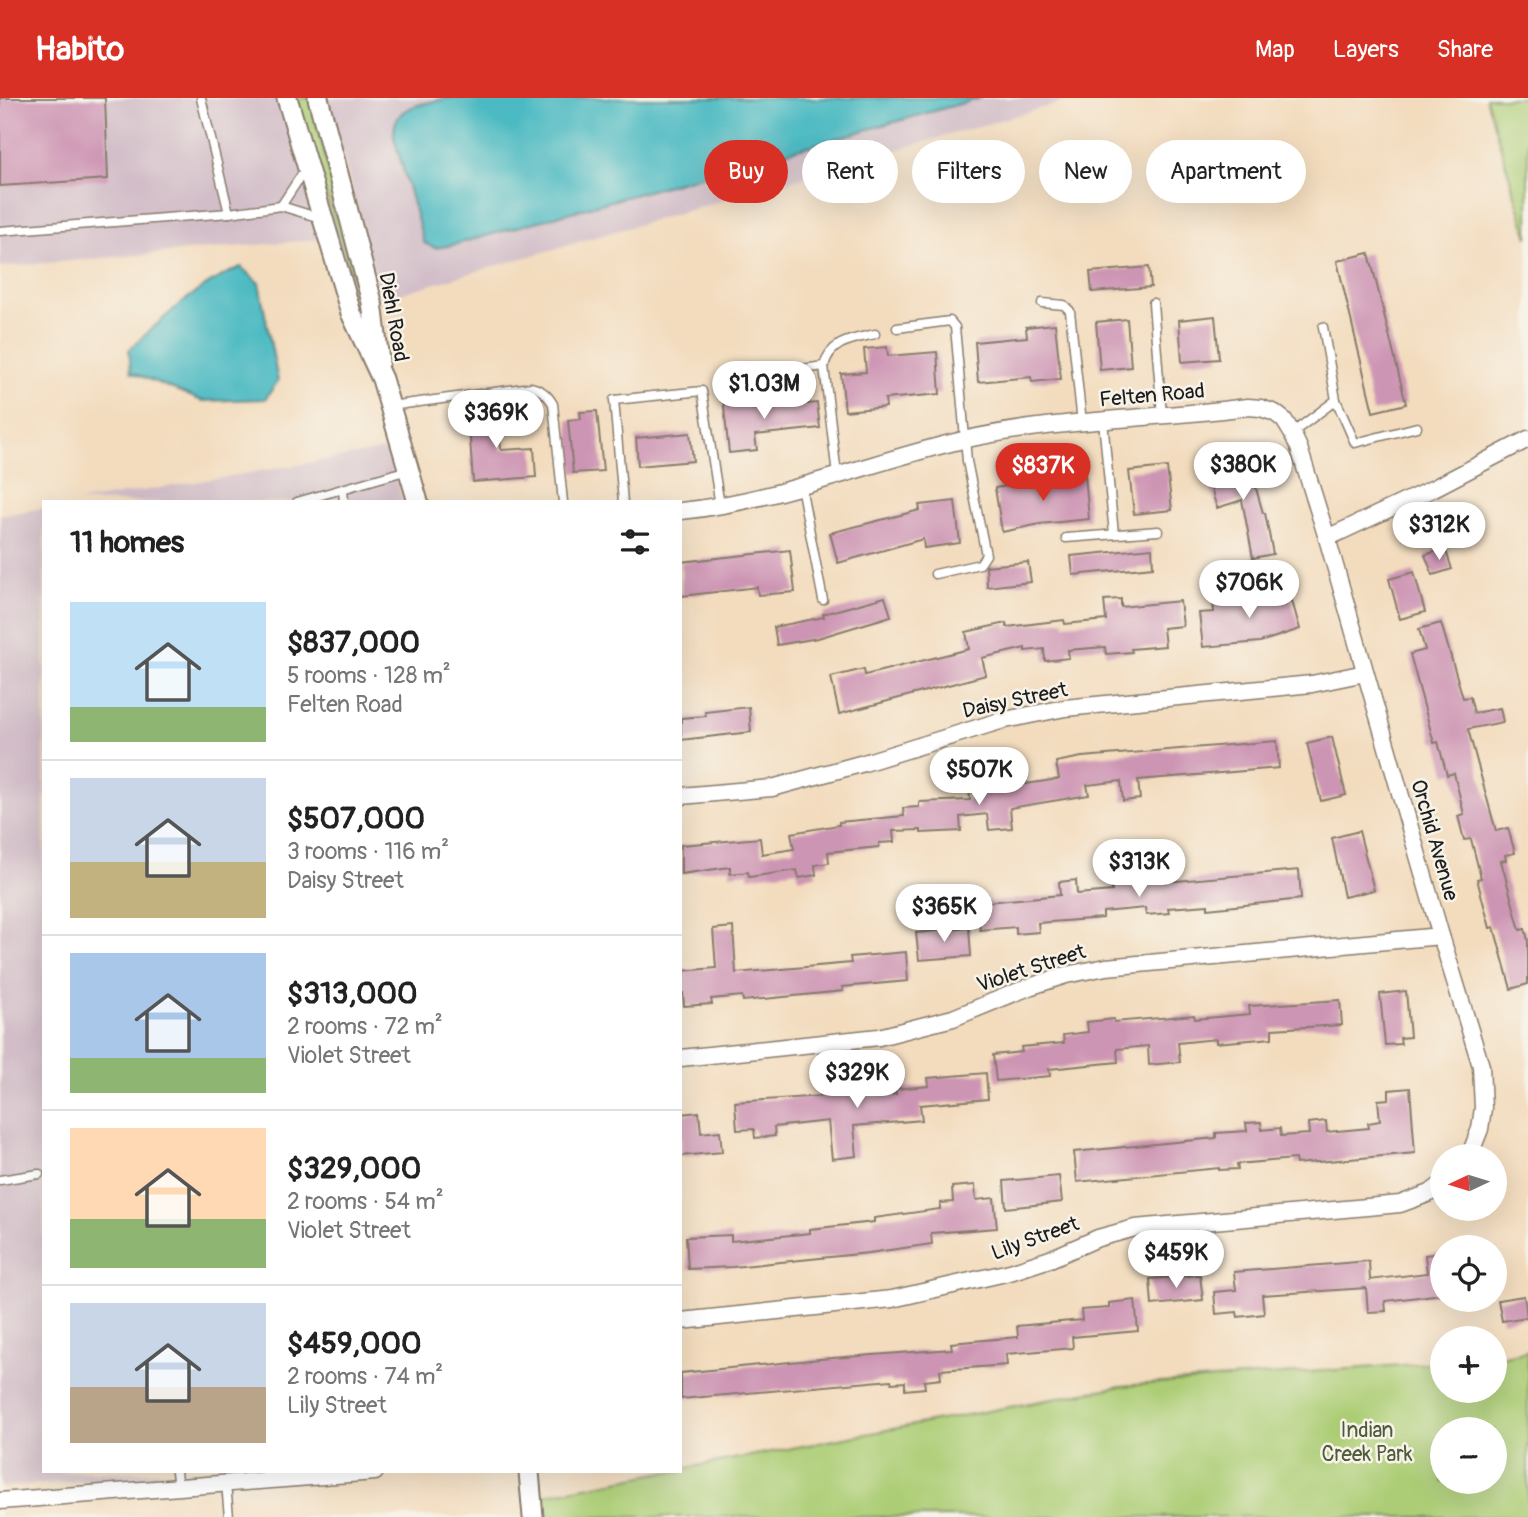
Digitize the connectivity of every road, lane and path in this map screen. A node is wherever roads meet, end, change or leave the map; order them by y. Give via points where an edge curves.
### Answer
1 (201, 98) edge
2 (287, 98) edge
3 (318, 98) edge
4 (307, 167) junction
5 (281, 206) junction
6 (229, 213) junction
7 (323, 219) junction
8 (0, 230) edge
9 (1042, 303) dead end
10 (1153, 303) dead end
11 (1323, 327) dead end
12 (897, 328) dead end
13 (876, 334) dead end
14 (824, 366) junction
15 (767, 374) dead end
16 (382, 379) junction
17 (1336, 400) junction
18 (390, 406) junction
19 (1162, 416) junction
20 (1103, 421) junction
21 (1082, 423) junction
22 (1418, 427) dead end
23 (1292, 433) junction
24 (1528, 439) edge
25 (965, 440) junction
26 (409, 469) junction
27 (837, 475) junction
28 (802, 486) junction
29 (343, 489) junction
30 (308, 500) edge
31 (344, 500) edge
32 (417, 500) edge
33 (563, 500) edge
34 (623, 500) edge
35 (720, 506) junction
36 (682, 510) edge
37 (1158, 531) dead end
38 (1114, 534) junction
39 (1327, 537) junction
40 (1066, 538) dead end
41 (935, 574) dead end
42 (823, 600) dead end
43 (1365, 673) junction
44 (682, 796) edge
45 (1441, 936) junction
46 (682, 1058) edge
47 (1474, 1144) edge
48 (39, 1174) dead end
49 (0, 1180) edge
50 (1430, 1193) edge
51 (682, 1321) edge
52 (338, 1473) edge
53 (529, 1473) edge
54 (177, 1479) edge
55 (226, 1483) junction
56 (0, 1501) edge
57 (229, 1517) edge
58 (533, 1517) edge

1 - 6 lane
2 - 4 street, Diehl Road
3 - 16 street, Diehl Road via 372,302
4 - 5 lane
4 - 7 street, Diehl Road
5 - 6 lane
5 - 7 lane
6 - 8 lane
7 - 16 street, Diehl Road via 351,313
9 - 21 lane via 1064,305 1070,311
10 - 19 lane
11 - 17 lane
12 - 25 lane via 953,323
13 - 14 lane via 833,348
14 - 15 lane
14 - 27 lane
16 - 18 street
17 - 22 lane via 1355,443
17 - 23 lane
18 - 26 street
18 - 33 lane via 531,387 540,390 552,404
19 - 20 street, Felten Road
19 - 23 street, Felten Road via 1261,408 1284,420
20 - 21 street, Felten Road
20 - 38 lane
21 - 25 street, Felten Road
23 - 39 street, Felten Road
24 - 39 street
25 - 27 street, Felten Road
25 - 41 lane via 986,555 980,564
26 - 29 lane
26 - 32 street
27 - 28 street, Felten Road
28 - 35 street, Felten Road
28 - 42 lane
29 - 30 lane
29 - 31 lane
34 - 35 lane via 614,400 702,391
35 - 36 street, Felten Road
37 - 38 lane
38 - 40 lane
39 - 43 street, Orchid Avenue
43 - 44 street, Daisy Street via 1312,684 1065,708 1000,721 772,788
43 - 45 street, Orchid Avenue
45 - 46 street, Violet Street via 1107,967 1029,986 953,1018 879,1037
45 - 47 street, Orchid Avenue via 1481,1066 1483,1108
48 - 49 lane
50 - 51 street, Lily Street via 1400,1204 1135,1228 1010,1272 892,1299
52 - 55 street
53 - 58 street
54 - 55 street
54 - 56 street
55 - 57 lane

